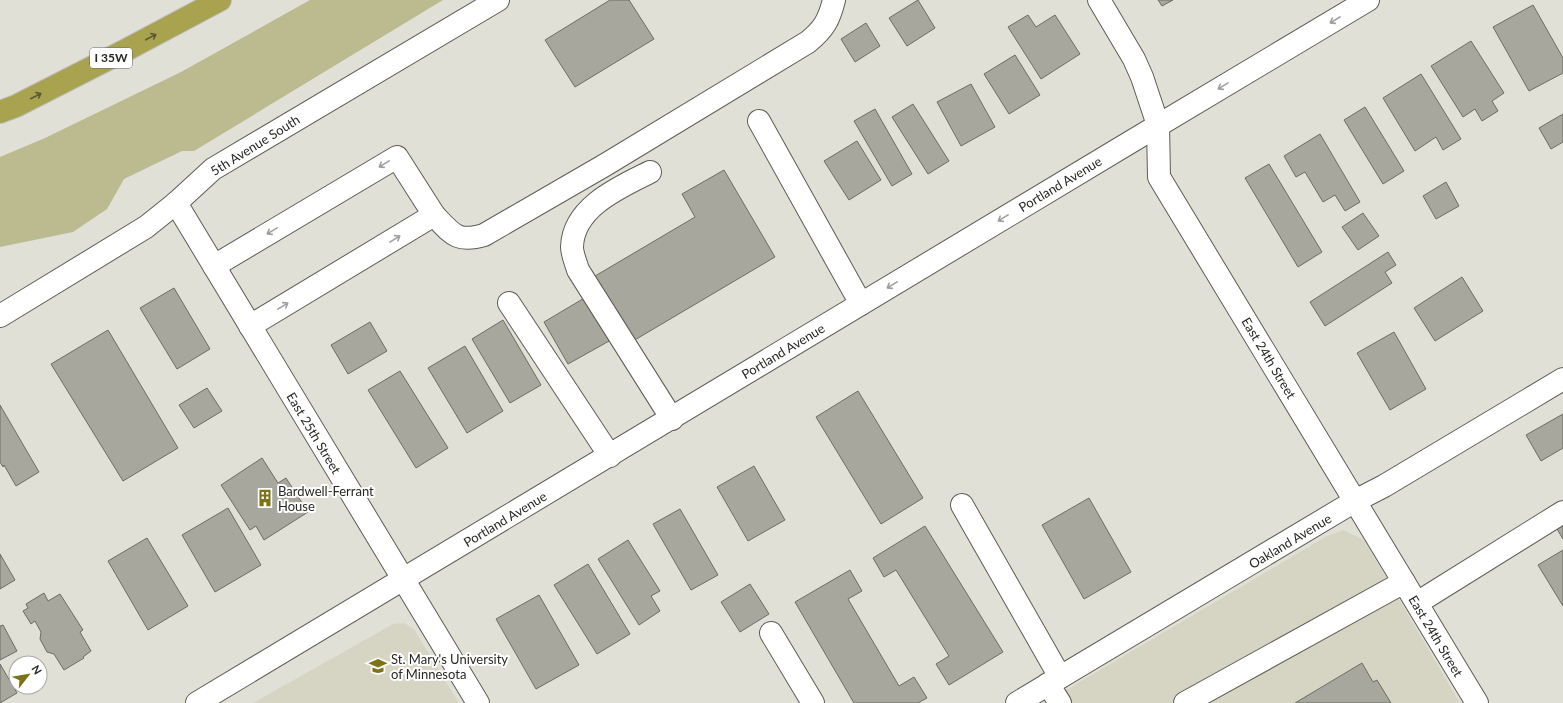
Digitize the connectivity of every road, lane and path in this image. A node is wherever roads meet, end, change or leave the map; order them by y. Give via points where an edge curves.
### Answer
1 (220, 0) edge
2 (498, 0) edge
3 (834, 0) edge
4 (1099, 0) edge
5 (1368, 0) edge
6 (0, 112) edge
7 (759, 121) dead end
8 (1158, 125) junction
9 (650, 172) dead end
10 (176, 203) junction
11 (434, 215) junction
12 (214, 266) junction
13 (509, 303) dead end
14 (861, 304) junction
15 (0, 316) edge
16 (250, 326) junction
17 (1563, 379) edge
18 (672, 419) junction
19 (610, 456) junction
20 (1355, 501) junction
21 (962, 505) dead end
22 (1563, 512) edge
23 (403, 580) junction
24 (1404, 582) junction
25 (1417, 603) junction
26 (771, 633) dead end
27 (1054, 680) junction
28 (197, 703) edge
29 (478, 703) edge
30 (813, 703) edge
31 (1017, 703) edge
32 (1060, 703) edge
33 (1185, 703) edge
34 (1477, 703) edge

6 -> 1 highway, I 35W
2 - 10 street, 5th Avenue South via 213,169
3 - 11 street via 828,22 808,42 599,169 484,235 471,239 458,237
4 - 8 street, East 24th Street via 1134,59
5 -> 8 street, Portland Avenue
7 - 14 street
8 -> 14 street, Portland Avenue
8 - 20 street, East 24th Street via 1159,177
9 - 18 street via 619,187 592,207 576,226 572,247 578,270
10 - 12 street, East 25th Street
10 - 15 street, 5th Avenue South via 146,227
11 -> 12 street via 397,157
16 -> 11 street
12 - 16 street, East 25th Street
13 - 19 street
14 - 18 street, Portland Avenue
16 - 23 street, East 25th Street
17 - 20 street, Oakland Avenue
18 - 19 street, Portland Avenue
19 - 23 street, Portland Avenue
20 - 24 street, East 24th Street
20 - 27 street, Oakland Avenue
21 - 27 street
22 - 25 street
23 - 28 street, Portland Avenue
23 - 29 street, East 25th Street
24 - 25 street, East 24th Street
24 - 33 street
25 - 34 street, East 24th Street
26 - 30 street
27 - 31 street, Oakland Avenue
27 - 32 street

